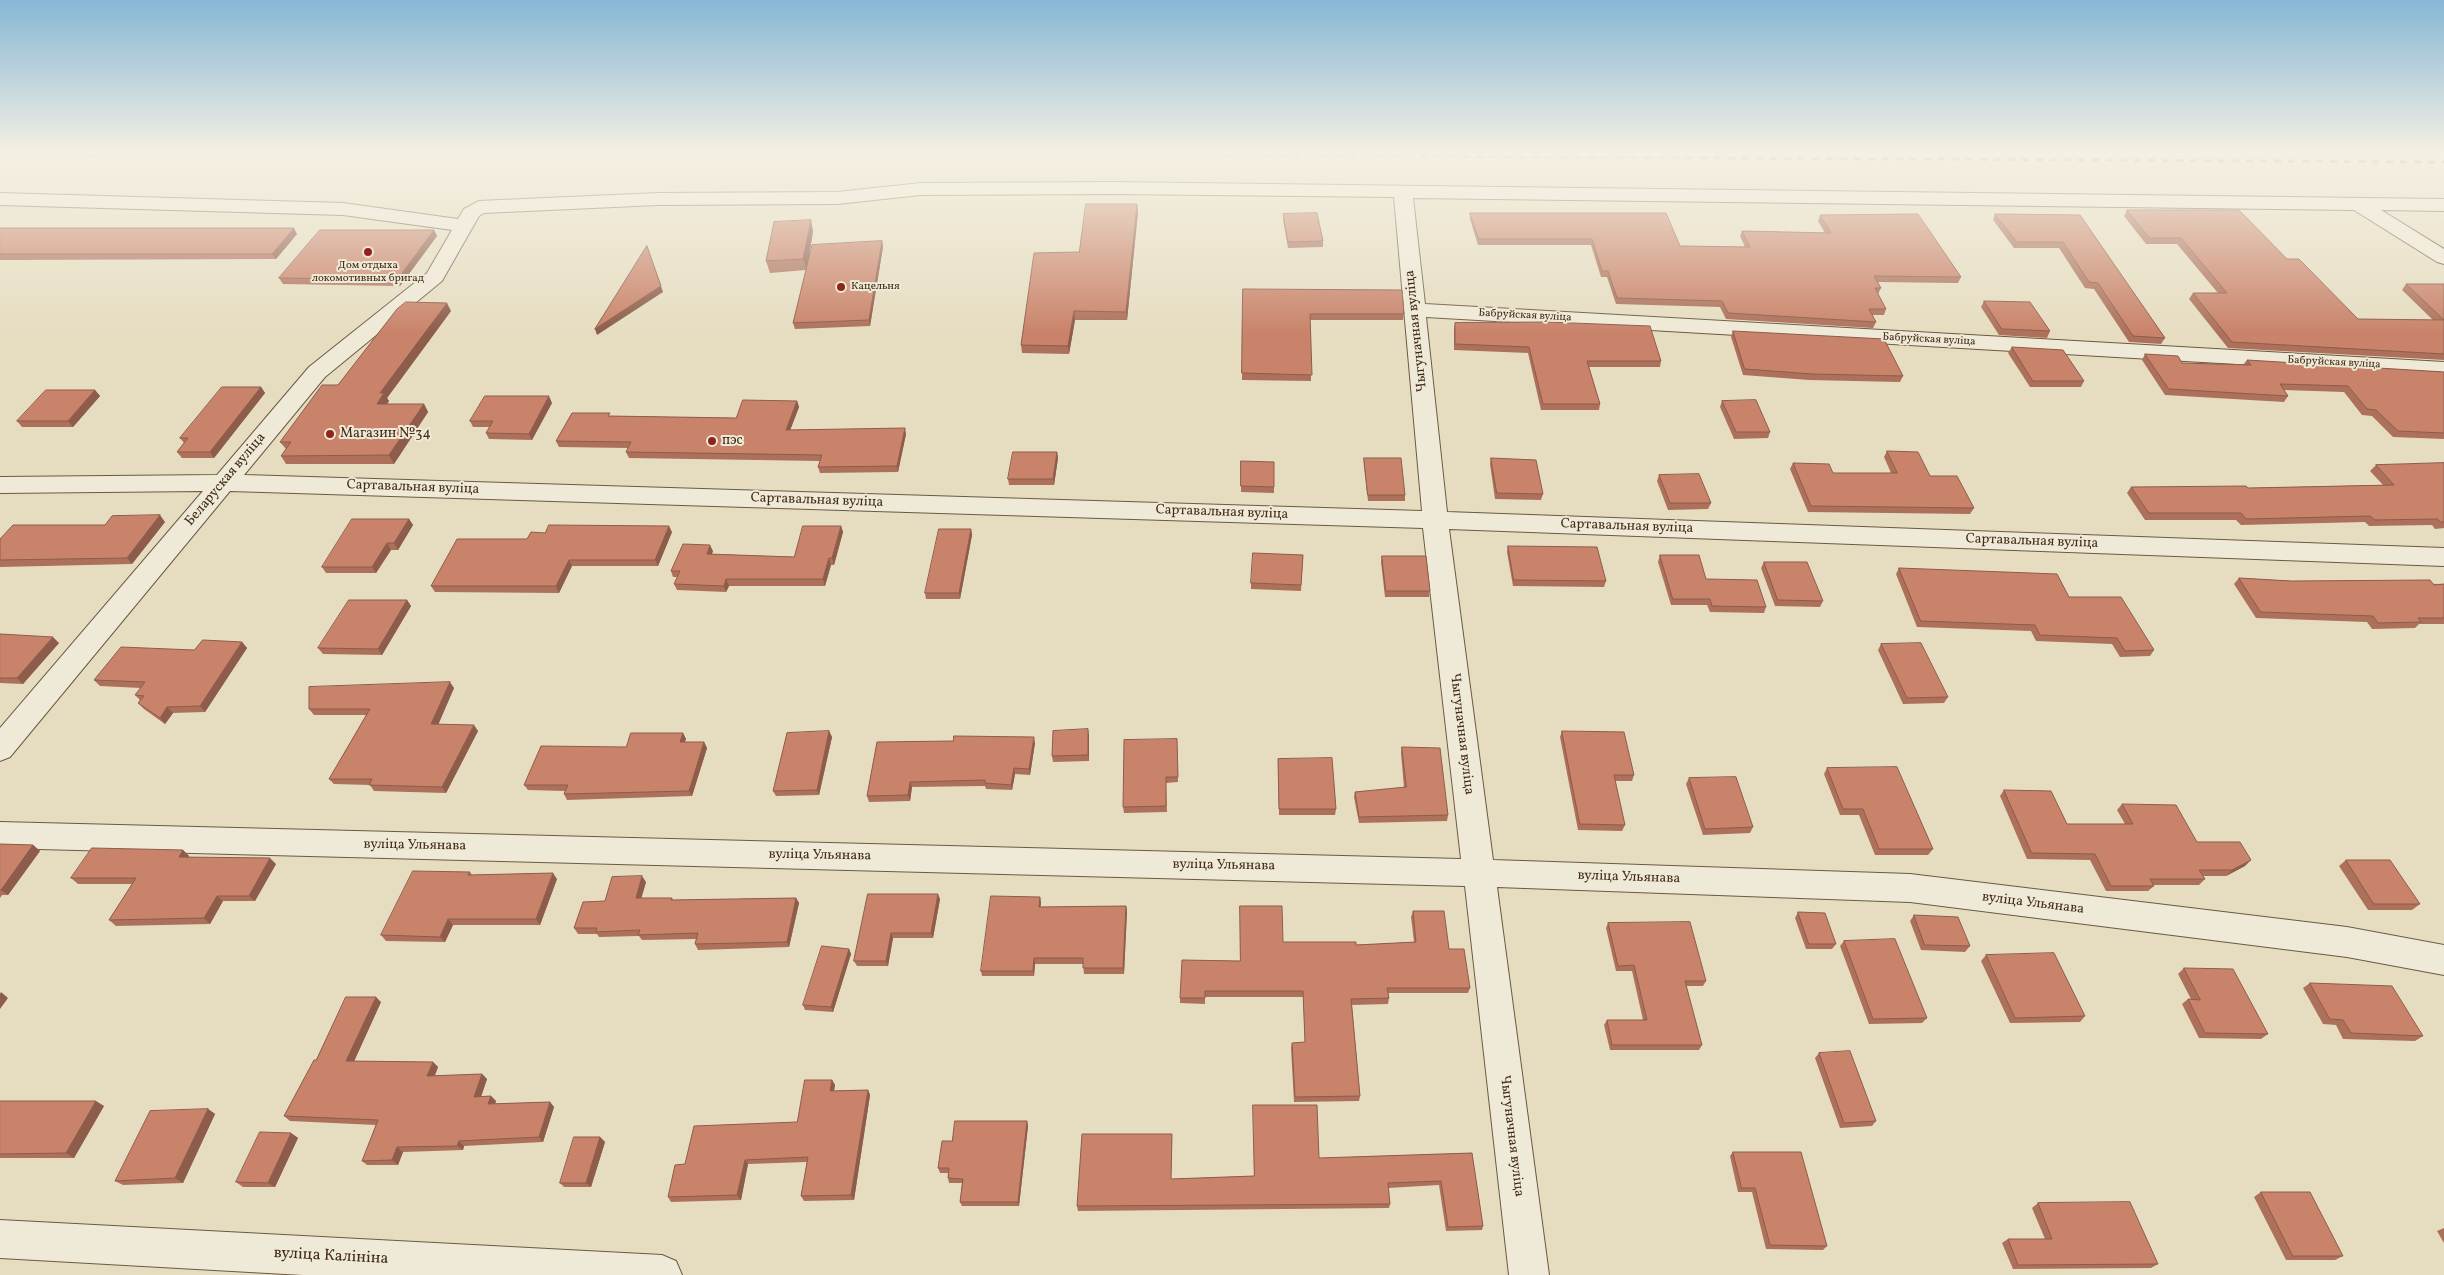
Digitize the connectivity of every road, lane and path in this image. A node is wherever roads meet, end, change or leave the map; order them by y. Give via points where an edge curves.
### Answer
1 (375, 214) edge
2 (471, 214) edge
3 (1405, 214) edge
4 (2373, 214) edge
5 (464, 226) junction
6 (2444, 258) edge
7 (1415, 310) junction
8 (2444, 369) edge
9 (224, 482) junction
10 (0, 485) edge
11 (1435, 520) junction
12 (2444, 557) edge
13 (0, 749) edge
14 (0, 835) edge
15 (1478, 873) junction
16 (2444, 960) edge
17 (0, 1239) edge
18 (662, 1275) edge
19 (1529, 1275) edge

1 - 5 street
2 - 5 street, Беларуская вуліца
3 - 7 street, Чыгуначная вуліца
4 - 6 street
5 - 9 street, Беларуская вуліца via 435,277 317,372
7 - 8 street, Бабруйская вуліца
7 - 11 street, Чыгуначная вуліца
9 - 10 street, Сартавальная вуліца
9 - 11 street, Сартавальная вуліца
9 - 13 street, Беларуская вуліца
11 - 12 street, Сартавальная вуліца
11 - 15 street, Чыгуначная вуліца
14 - 15 street, вуліца Ульянава
15 - 16 street, вуліца Ульянава via 1910,888 2347,942
15 - 19 street, Чыгуначная вуліца
17 - 18 street, вуліца Калініна

